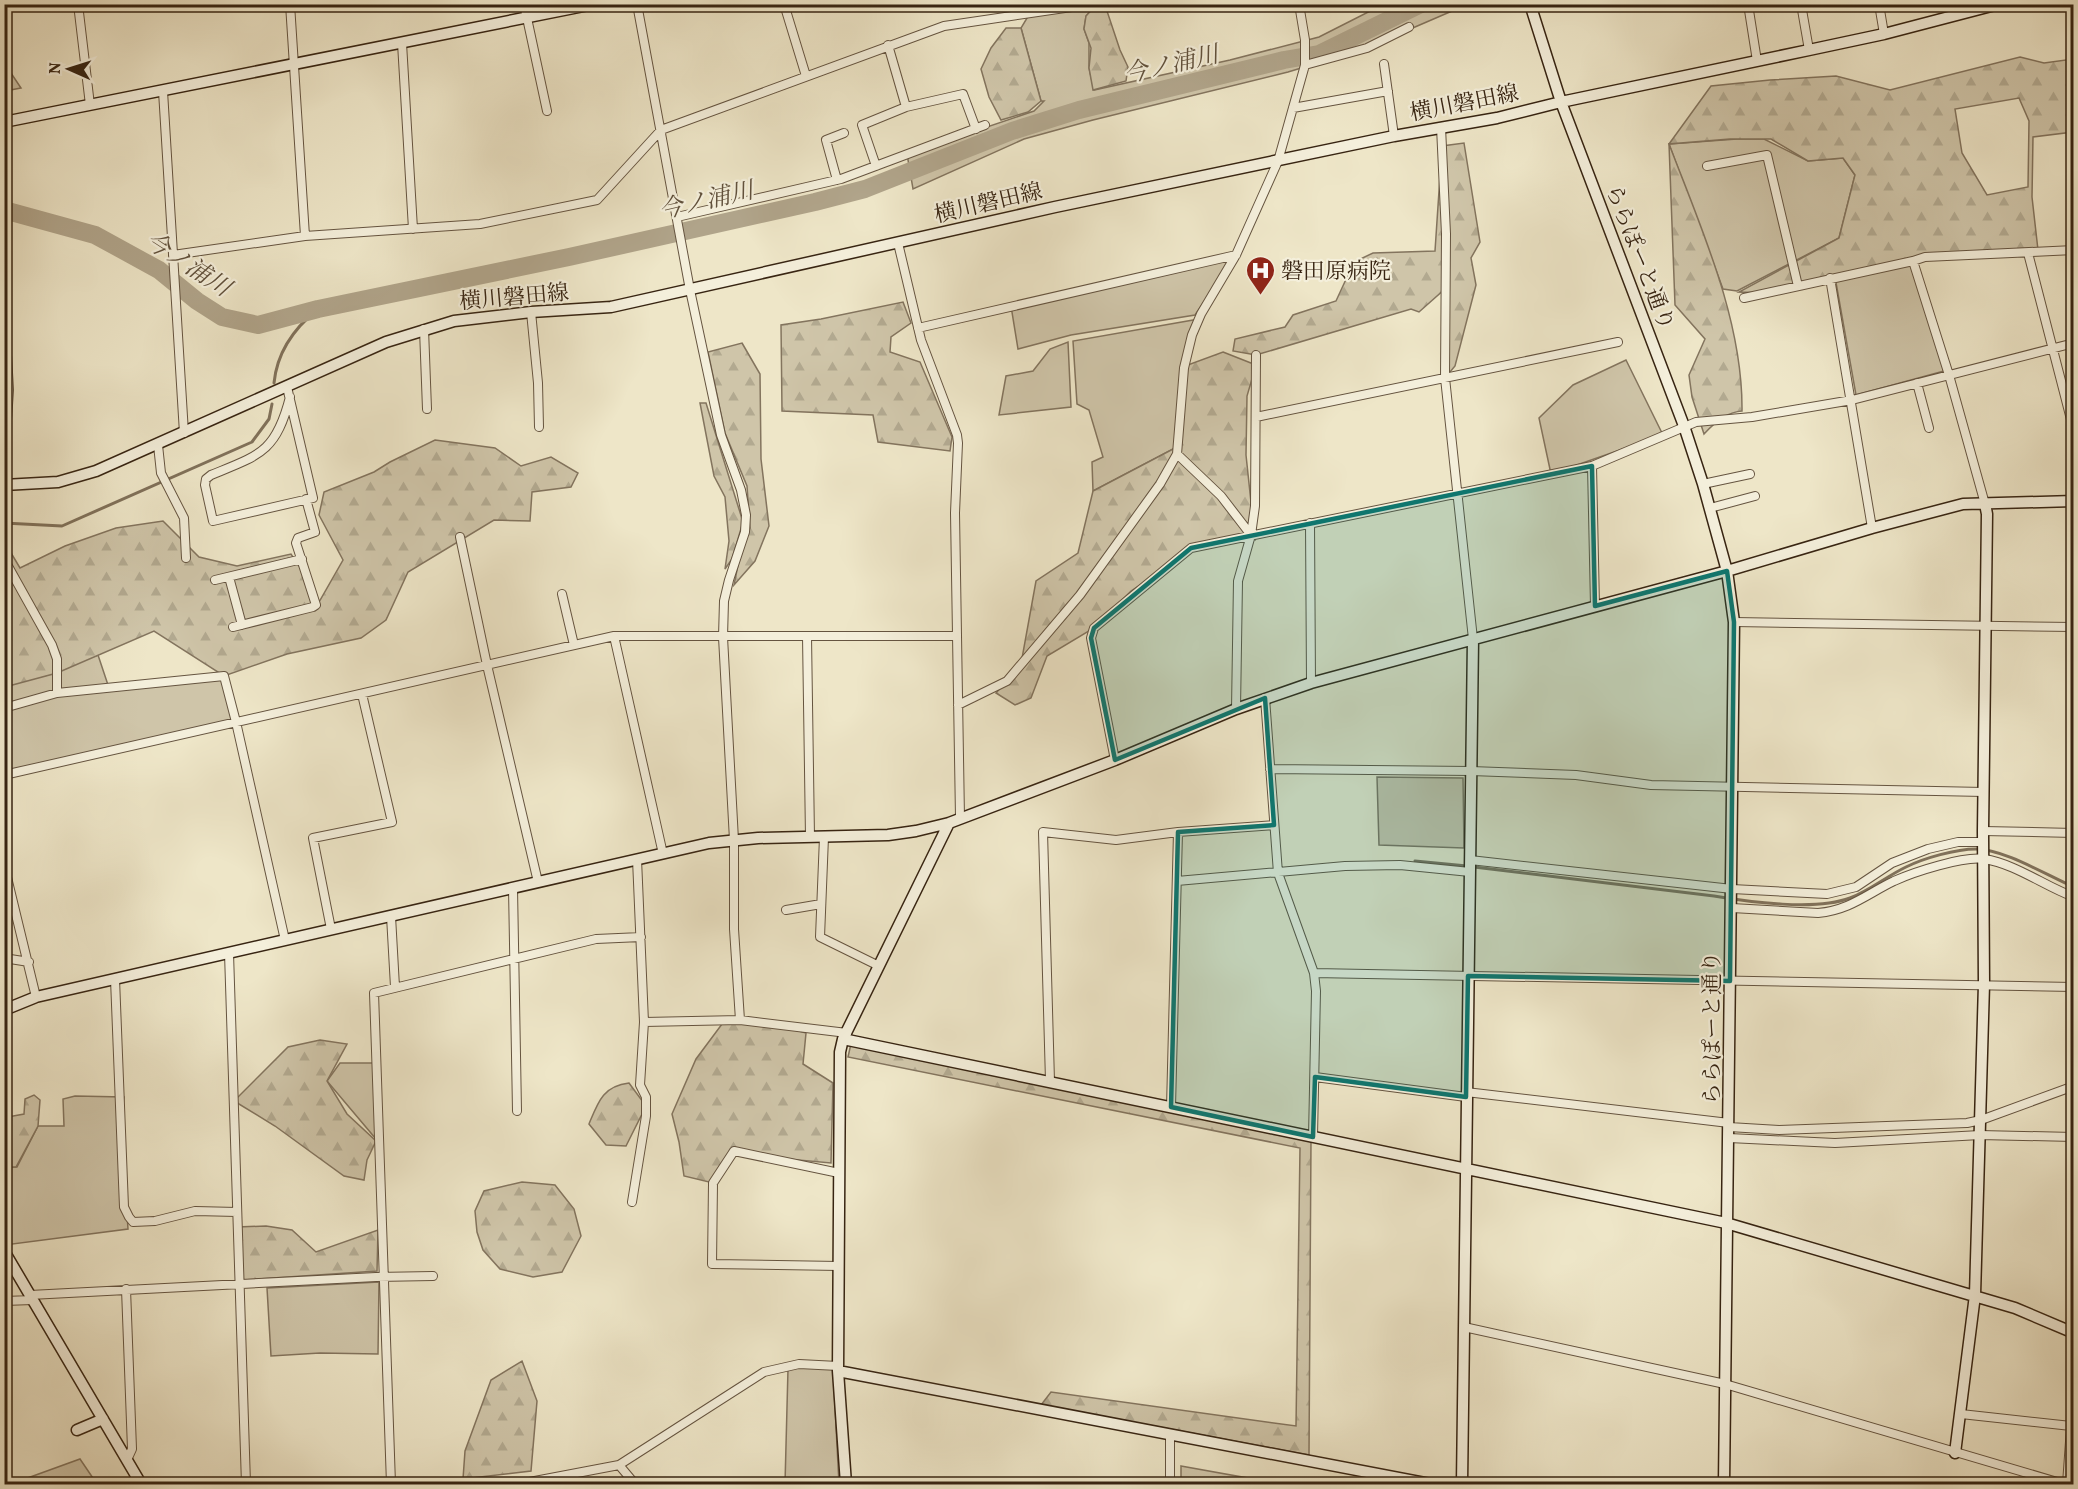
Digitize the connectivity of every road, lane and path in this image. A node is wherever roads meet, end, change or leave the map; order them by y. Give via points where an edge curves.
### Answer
1 (78, 4) edge
2 (290, 4) edge
3 (524, 4) edge
4 (594, 4) edge
5 (637, 4) edge
6 (784, 4) edge
7 (1092, 4) edge
8 (1299, 4) edge
9 (1530, 4) edge
10 (1748, 4) edge
11 (1801, 4) edge
12 (1879, 4) edge
13 (1999, 4) edge
14 (1030, 9) edge
15 (527, 18) junction
16 (1409, 27) dead end
17 (1884, 34) junction
18 (402, 43) junction
19 (888, 45) junction
20 (1809, 51) junction
21 (1757, 61) junction
22 (1305, 64) junction
23 (1384, 64) dead end
24 (293, 65) junction
25 (806, 76) junction
26 (163, 91) junction
27 (1388, 91) junction
28 (1561, 102) junction
29 (90, 105) junction
30 (906, 107) junction
31 (1293, 108) junction
32 (547, 111) dead end
33 (4, 122) edge
34 (985, 125) dead end
35 (1441, 127) junction
36 (976, 129) junction
37 (661, 130) junction
38 (844, 133) dead end
39 (1394, 136) junction
40 (1278, 161) junction
41 (876, 166) junction
42 (1707, 166) dead end
43 (837, 180) junction
44 (677, 218) junction
45 (412, 229) junction
46 (305, 236) junction
47 (898, 243) junction
48 (2073, 250) edge
49 (2028, 253) junction
50 (173, 255) junction
51 (1236, 255) junction
52 (1913, 261) junction
53 (1830, 278) junction
54 (1798, 286) junction
55 (690, 290) junction
56 (1744, 298) dead end
57 (4, 303) edge
58 (531, 312) junction
59 (918, 328) junction
60 (424, 329) junction
61 (1618, 342) dead end
62 (2073, 343) edge
63 (2053, 348) junction
64 (1256, 355) dead end
65 (1949, 375) junction
66 (1445, 378) junction
67 (1917, 384) junction
68 (289, 392) junction
69 (1852, 400) junction
70 (428, 410) dead end
71 (1256, 417) junction
72 (1684, 426) junction
73 (539, 427) dead end
74 (1929, 428) dead end
75 (2073, 431) edge
76 (184, 433) junction
77 (158, 445) junction
78 (1177, 454) junction
79 (4, 465) edge
80 (1592, 465) junction
81 (1750, 474) dead end
82 (1703, 484) junction
83 (4, 485) edge
84 (1459, 494) junction
85 (1755, 496) dead end
86 (306, 499) junction
87 (2073, 501) edge
88 (1985, 504) junction
89 (1710, 508) junction
90 (1310, 523) junction
91 (1872, 528) junction
92 (1251, 535) junction
93 (460, 537) dead end
94 (186, 558) dead end
95 (302, 559) junction
96 (4, 560) edge
97 (1727, 572) junction
98 (229, 577) junction
99 (214, 580) dead end
100 (562, 594) dead end
101 (1595, 606) junction
102 (1734, 622) junction
103 (242, 625) junction
104 (1986, 626) junction
105 (233, 627) dead end
106 (2073, 627) edge
107 (614, 636) junction
108 (807, 636) junction
109 (957, 636) junction
110 (723, 637) junction
111 (1473, 639) junction
112 (574, 645) junction
113 (487, 665) junction
114 (1311, 683) junction
115 (57, 693) junction
116 (362, 694) junction
117 (1265, 698) junction
118 (958, 705) junction
119 (4, 708) edge
120 (1236, 709) junction
121 (236, 722) junction
122 (1115, 760) junction
123 (1270, 769) junction
124 (1471, 771) junction
125 (4, 775) edge
126 (1733, 787) junction
127 (1984, 792) junction
128 (960, 818) junction
129 (949, 823) junction
130 (1274, 825) junction
131 (1178, 832) junction
132 (2073, 833) edge
133 (1983, 836) junction
134 (810, 837) junction
135 (824, 837) junction
136 (734, 840) junction
137 (663, 854) junction
138 (637, 859) junction
139 (1983, 859) junction
140 (4, 865) edge
141 (1470, 866) junction
142 (1278, 873) junction
143 (1177, 881) junction
144 (538, 882) junction
145 (513, 888) junction
146 (1732, 889) junction
147 (2073, 897) edge
148 (821, 904) junction
149 (1732, 908) junction
150 (786, 910) dead end
151 (391, 916) junction
152 (331, 930) junction
153 (641, 937) junction
154 (285, 940) junction
155 (230, 953) junction
156 (4, 958) edge
157 (515, 958) junction
158 (29, 962) junction
159 (879, 966) junction
160 (1314, 973) junction
161 (1468, 976) junction
162 (115, 979) junction
163 (1730, 981) junction
164 (1984, 984) junction
165 (395, 987) junction
166 (2073, 987) edge
167 (36, 997) junction
168 (4, 1010) edge
169 (740, 1020) junction
170 (644, 1022) junction
171 (845, 1036) junction
172 (1314, 1077) junction
173 (1050, 1081) junction
174 (2073, 1086) edge
175 (1466, 1094) junction
176 (1171, 1107) junction
177 (517, 1111) dead end
178 (1981, 1120) junction
179 (1729, 1129) junction
180 (1980, 1135) junction
181 (1313, 1137) junction
182 (2073, 1137) edge
183 (1465, 1169) junction
184 (839, 1173) junction
185 (632, 1202) dead end
186 (237, 1212) junction
187 (1726, 1223) junction
188 (4, 1251) edge
189 (839, 1266) junction
190 (433, 1276) dead end
191 (384, 1277) junction
192 (238, 1284) junction
193 (126, 1289) junction
194 (1975, 1295) junction
195 (32, 1298) junction
196 (4, 1301) edge
197 (1464, 1327) junction
198 (2073, 1333) edge
199 (838, 1369) junction
200 (1725, 1384) junction
201 (2073, 1385) edge
202 (1961, 1414) junction
203 (104, 1419) junction
204 (2071, 1426) junction
205 (77, 1430) dead end
206 (1170, 1435) junction
207 (1955, 1453) junction
208 (127, 1460) junction
209 (619, 1465) junction
210 (141, 1485) edge
211 (246, 1485) edge
212 (391, 1485) edge
213 (519, 1485) edge
214 (635, 1485) edge
215 (846, 1485) edge
216 (1170, 1485) edge
217 (1430, 1485) edge
218 (1462, 1485) edge
219 (1724, 1485) edge
220 (2066, 1485) edge

1 - 29 street
2 - 24 street
3 - 15 street
4 - 15 street
5 - 37 street
6 - 25 street
7 - 14 street
8 - 22 street
9 - 28 street, ららぽーと通り
10 - 21 street
11 - 20 street
12 - 17 street
13 - 17 street, 横川磐田線
14 - 19 street via 944,26
15 - 18 street
15 - 32 street
16 - 22 street via 1367,48
17 - 20 street, 横川磐田線
18 - 24 street
18 - 45 street
19 - 25 street
19 - 30 street
20 - 21 street, 横川磐田線
21 - 28 street, 横川磐田線
22 - 31 street
23 - 27 street
24 - 26 street
24 - 46 street
25 - 37 street
26 - 29 street
26 - 50 street
27 - 31 street
27 - 39 street
28 - 35 street, 横川磐田線
28 - 72 street, ららぽーと通り
29 - 33 street
30 - 36 street via 963,94
30 - 41 street via 862,125
31 - 40 street
34 - 36 street
35 - 39 street, 横川磐田線
35 - 66 street via 1446,234
36 - 41 street
37 - 44 street
37 - 45 street via 597,200 480,224
38 - 43 street via 826,140
39 - 40 street, 横川磐田線
40 - 47 street, 横川磐田線
40 - 51 street
41 - 43 street
42 - 54 street via 1767,155
43 - 44 street
44 - 55 street
45 - 46 street
46 - 50 street
47 - 55 street, 横川磐田線
47 - 59 street
48 - 49 street
49 - 52 street via 1925,257
49 - 63 street
50 - 76 street
51 - 59 street
51 - 78 street via 1192,335 1184,368
52 - 53 street
52 - 65 street
53 - 54 street
53 - 69 street
54 - 56 street
55 - 58 street, 横川磐田線 via 611,307
55 - 110 street via 721,435 746,515 745,532 724,601
57 - 79 street via 9,390
58 - 60 street, 横川磐田線 via 464,319
58 - 73 street
59 - 109 street via 957,435
60 - 68 street, 横川磐田線 via 386,342
60 - 70 street
61 - 66 street
62 - 63 street
63 - 65 street
63 - 75 street
64 - 71 street
65 - 67 street
65 - 88 street
66 - 71 street
66 - 84 street
67 - 69 street
67 - 74 street
68 - 76 street, 横川磐田線
68 - 86 street via 313,498
68 - 86 street via 284,419 267,447 211,475 205,485 213,521
69 - 72 street
69 - 91 street
71 - 92 street
72 - 80 street
72 - 82 street, ららぽーと通り
76 - 77 street, 横川磐田線
77 - 83 street, 横川磐田線 via 58,482
77 - 94 street via 161,472 184,518
78 - 92 street via 1221,496
78 - 118 street via 1080,595 1007,681
80 - 84 street
80 - 101 street
81 - 82 street
82 - 89 street, ららぽーと通り
84 - 90 street
84 - 111 street
85 - 89 street
86 - 95 street via 315,532 298,538
87 - 88 street
88 - 91 street via 1963,504
88 - 104 street
89 - 97 street, ららぽーと通り
90 - 92 street
90 - 114 street
91 - 97 street
92 - 120 street via 1238,581
92 - 122 street via 1191,548 1094,628 1091,638
93 - 113 street
95 - 98 street
95 - 103 street via 316,605
96 - 115 street via 52,645 57,660
97 - 101 street
97 - 102 street, ららぽーと通り
98 - 99 street
98 - 103 street
100 - 112 street
101 - 111 street
102 - 104 street
102 - 126 street, ららぽーと通り
103 - 105 street
104 - 106 street
104 - 127 street
107 - 110 street
107 - 112 street
107 - 137 street
108 - 109 street
108 - 110 street
108 - 134 street
109 - 118 street
110 - 136 street
111 - 114 street
111 - 124 street
112 - 113 street
113 - 116 street
113 - 144 street
114 - 117 street
115 - 119 street
115 - 121 street via 224,676
116 - 121 street
116 - 152 street via 392,822 313,838
117 - 120 street
117 - 123 street
118 - 128 street
120 - 122 street
121 - 125 street
121 - 154 street
122 - 128 street
123 - 124 street
123 - 130 street
124 - 126 street via 1576,775 1651,785
124 - 141 street
126 - 127 street
126 - 146 street, ららぽーと通り
127 - 133 street
128 - 129 street
129 - 135 street via 888,835
129 - 159 street
130 - 131 street
130 - 142 street
131 - 143 street
131 - 173 street via 1116,840 1043,832
132 - 133 street
133 - 139 street
133 - 146 street via 1928,849 1892,863 1843,891 1827,894
134 - 135 street
134 - 136 street
135 - 148 street
136 - 137 street
136 - 169 street
137 - 138 street
138 - 144 street
138 - 153 street
139 - 147 street via 2008,866
139 - 149 street via 1908,876 1832,912
139 - 164 street
140 - 158 street
141 - 142 street via 1346,866
141 - 146 street
141 - 161 street
142 - 143 street
142 - 160 street
143 - 176 street
144 - 145 street
145 - 151 street
145 - 157 street
146 - 149 street, ららぽーと通り
148 - 150 street
148 - 159 street via 820,937
149 - 163 street, ららぽーと通り
151 - 152 street
151 - 165 street
152 - 154 street
153 - 157 street via 596,939
153 - 170 street
154 - 155 street
155 - 162 street
155 - 186 street
156 - 158 street
157 - 165 street
157 - 177 street
158 - 167 street
159 - 171 street
160 - 161 street
160 - 172 street
161 - 163 street
161 - 175 street
162 - 167 street
162 - 186 street via 124,1207 129,1218 142,1222 195,1211
163 - 164 street
163 - 179 street, ららぽーと通り
164 - 166 street
164 - 178 street
165 - 191 street via 374,993
167 - 168 street
169 - 170 street
169 - 171 street
170 - 185 street via 640,1085 646,1097 646,1116
171 - 173 street
171 - 184 street via 840,1052
172 - 175 street
172 - 181 street
173 - 176 street
174 - 178 street
175 - 179 street
175 - 183 street
176 - 181 street
178 - 179 street via 1779,1131
178 - 180 street
179 - 180 street via 1835,1143
179 - 187 street, ららぽーと通り
180 - 182 street
180 - 194 street
181 - 183 street
183 - 187 street
183 - 197 street
184 - 189 street
184 - 189 street via 734,1151 713,1183 712,1264
186 - 192 street
187 - 194 street
187 - 200 street, ららぽーと通り
188 - 195 street
189 - 199 street
190 - 191 street
191 - 192 street
191 - 212 street
192 - 193 street
192 - 211 street
193 - 195 street
193 - 208 street via 132,1449
194 - 198 street
194 - 202 street
195 - 196 street
195 - 203 street
197 - 200 street
197 - 218 street
199 - 206 street
199 - 209 street via 799,1364 764,1372
199 - 215 street
200 - 207 street
200 - 219 street, ららぽーと通り
201 - 204 street
202 - 204 street
202 - 207 street
203 - 205 street
203 - 208 street
204 - 220 street
206 - 216 street
206 - 217 street
207 - 220 street
208 - 210 street
209 - 213 street
209 - 214 street

